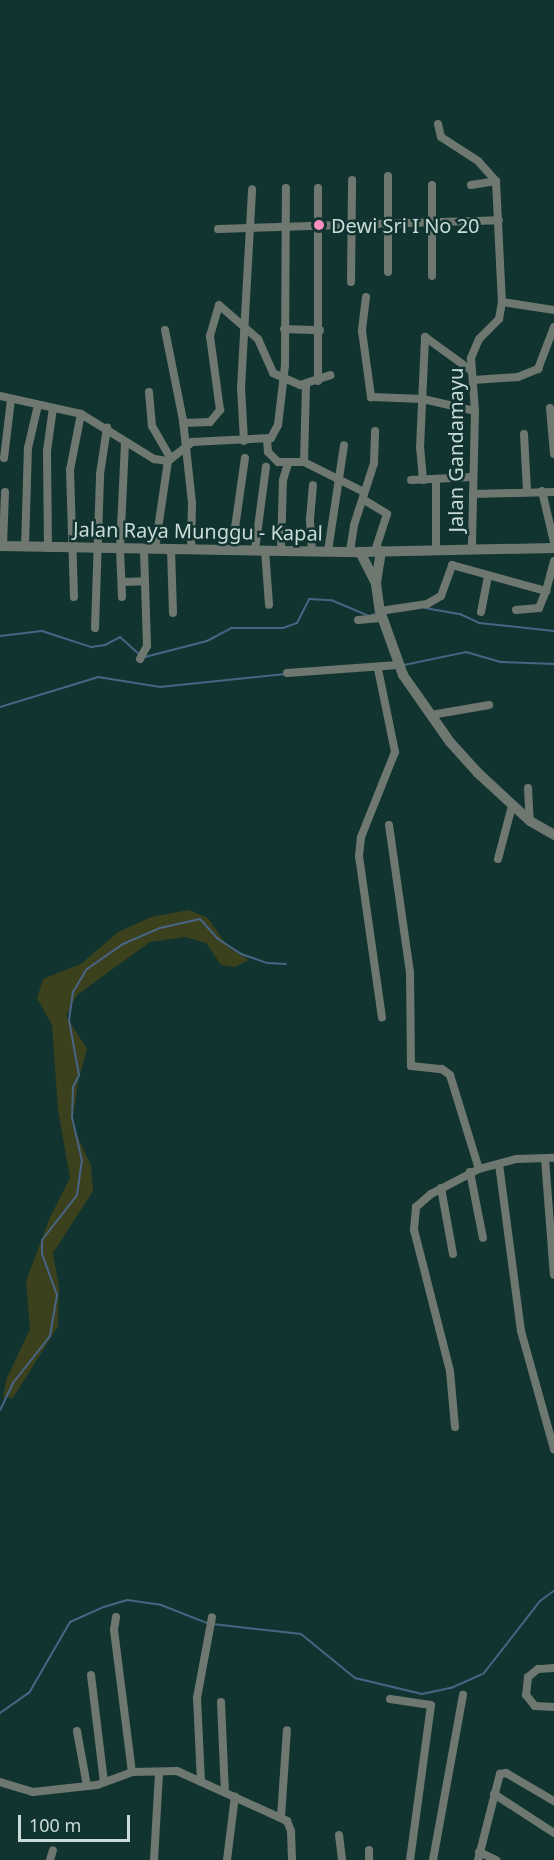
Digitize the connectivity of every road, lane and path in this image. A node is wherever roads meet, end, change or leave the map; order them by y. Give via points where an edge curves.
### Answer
1 (438, 124) dead end
2 (388, 176) dead end
3 (352, 180) dead end
4 (496, 182) junction
5 (432, 184) dead end
6 (471, 185) dead end
7 (286, 188) dead end
8 (318, 188) dead end
9 (252, 189) dead end
10 (499, 220) junction
11 (434, 222) junction
12 (388, 224) junction
13 (352, 225) junction
14 (285, 226) junction
15 (319, 226) junction
16 (251, 228) junction
17 (218, 229) dead end
18 (388, 272) dead end
19 (432, 276) dead end
20 (351, 282) dead end
21 (366, 297) dead end
22 (502, 302) junction
23 (554, 310) edge
24 (554, 327) edge
25 (246, 328) junction
26 (284, 329) junction
27 (165, 330) dead end
28 (320, 330) junction
29 (330, 375) dead end
30 (472, 375) junction
31 (284, 377) junction
32 (318, 381) junction
33 (306, 384) junction
34 (149, 392) dead end
35 (0, 396) edge
36 (11, 399) junction
37 (423, 399) junction
38 (38, 405) junction
39 (53, 408) junction
40 (550, 408) dead end
41 (475, 411) junction
42 (81, 414) junction
43 (183, 423) junction
44 (107, 428) junction
45 (375, 431) dead end
46 (524, 434) dead end
47 (267, 440) junction
48 (3, 441) edge
49 (244, 441) junction
50 (125, 443) junction
51 (344, 445) dead end
52 (185, 448) junction
53 (554, 454) edge
54 (4, 458) dead end
55 (245, 458) dead end
56 (169, 460) junction
57 (304, 462) junction
58 (288, 466) junction
59 (266, 467) dead end
60 (473, 477) junction
61 (336, 479) junction
62 (436, 479) junction
63 (411, 480) dead end
64 (423, 480) junction
65 (314, 484) dead end
66 (542, 491) junction
67 (5, 492) dead end
68 (527, 492) junction
69 (554, 492) edge
70 (473, 494) junction
71 (364, 496) junction
72 (554, 542) edge
73 (2, 546) edge
74 (25, 547) junction
75 (48, 548) junction
76 (71, 548) junction
77 (460, 548) junction
78 (472, 548) junction
79 (554, 548) edge
80 (97, 549) junction
81 (120, 549) junction
82 (144, 549) junction
83 (156, 549) junction
84 (171, 549) junction
85 (191, 549) junction
86 (232, 549) junction
87 (436, 549) junction
88 (260, 550) junction
89 (281, 550) junction
90 (312, 550) junction
91 (328, 551) junction
92 (355, 551) junction
93 (378, 551) junction
94 (554, 561) edge
95 (458, 564) junction
96 (488, 576) junction
97 (145, 581) junction
98 (122, 582) junction
99 (376, 584) junction
100 (546, 591) junction
101 (74, 597) dead end
102 (122, 597) dead end
103 (269, 605) dead end
104 (516, 610) dead end
105 (481, 612) dead end
106 (173, 613) dead end
107 (380, 614) junction
108 (358, 620) dead end
109 (94, 628) dead end
110 (140, 659) dead end
111 (378, 669) junction
112 (397, 669) junction
113 (287, 673) dead end
114 (489, 705) dead end
115 (431, 715) junction
116 (528, 788) dead end
117 (512, 806) junction
118 (530, 821) junction
119 (389, 825) dead end
120 (554, 835) edge
121 (498, 858) dead end
122 (382, 1017) dead end
123 (549, 1159) edge
124 (499, 1164) junction
125 (474, 1171) junction
126 (441, 1188) junction
127 (483, 1238) dead end
128 (453, 1254) dead end
129 (554, 1275) edge
130 (454, 1427) dead end
131 (554, 1449) edge
132 (116, 1617) dead end
133 (212, 1617) dead end
134 (554, 1668) edge
135 (91, 1675) dead end
136 (463, 1695) dead end
137 (390, 1699) dead end
138 (221, 1702) dead end
139 (554, 1707) edge
140 (287, 1730) dead end
141 (77, 1731) dead end
142 (132, 1772) junction
143 (159, 1772) junction
144 (0, 1782) edge
145 (104, 1782) junction
146 (201, 1782) junction
147 (87, 1786) junction
148 (225, 1792) junction
149 (494, 1794) junction
150 (236, 1796) junction
151 (554, 1801) edge
152 (281, 1817) junction
153 (554, 1833) edge
154 (339, 1835) dead end
155 (53, 1850) dead end
156 (369, 1850) dead end
157 (479, 1856) edge
158 (50, 1860) edge
159 (154, 1860) edge
160 (227, 1860) edge
161 (292, 1860) edge
162 (342, 1860) edge
163 (369, 1860) edge
164 (410, 1860) edge
165 (433, 1860) edge
166 (496, 1860) edge

1 - 4 street via 441,137 483,166
2 - 12 street
3 - 13 street
4 - 6 street
4 - 10 street, Jalan Gandamayu
5 - 11 street
7 - 14 street
8 - 15 street
9 - 16 street
10 - 11 street
10 - 22 street, Jalan Gandamayu
11 - 12 street
11 - 19 street
12 - 13 street
12 - 18 street
13 - 15 street
13 - 20 street
14 - 15 street
14 - 16 street
14 - 26 street
15 - 28 street
16 - 17 street
16 - 25 street
21 - 37 street via 362,331 371,397
22 - 23 street
22 - 30 street, Jalan Gandamayu via 499,319 476,346
24 - 30 street via 538,369 518,376
25 - 31 street via 264,348 271,370
25 - 43 street via 219,305 210,336 220,410 210,422
25 - 49 street via 241,388
26 - 28 street
26 - 31 street
27 - 43 street
28 - 32 street
29 - 32 street
30 - 37 street via 425,337
30 - 41 street, Jalan Gandamayu
31 - 33 street
31 - 47 street via 277,432
32 - 33 street
33 - 57 street
34 - 56 street via 152,426
35 - 36 street
36 - 38 street
36 - 48 street
37 - 41 street
37 - 64 street
38 - 39 street
38 - 74 street via 28,448
39 - 42 street
39 - 75 street via 47,451
40 - 53 street
41 - 60 street, Jalan Gandamayu
42 - 44 street
42 - 76 street via 71,460
43 - 52 street
44 - 50 street
44 - 80 street via 100,474
45 - 71 street via 374,464
46 - 68 street
47 - 49 street
47 - 58 street via 272,457
48 - 54 street
49 - 52 street via 192,442
50 - 56 street via 154,459
50 - 81 street
51 - 61 street
52 - 56 street
52 - 85 street via 192,503
55 - 86 street
56 - 83 street
57 - 58 street
57 - 61 street
58 - 89 street
59 - 88 street
60 - 62 street
60 - 70 street, Jalan Gandamayu
61 - 71 street
61 - 91 street
62 - 64 street
62 - 87 street
63 - 64 street
65 - 90 street
66 - 68 street
66 - 69 street
66 - 72 street
67 - 73 street
68 - 70 street
70 - 78 street, Jalan Gandamayu
71 - 92 street via 354,525
71 - 93 street via 387,514
73 - 74 street, Jalan Raya Munggu - Kapal
74 - 75 street, Jalan Raya Munggu - Kapal
75 - 76 street, Jalan Raya Munggu - Kapal
76 - 80 street, Jalan Raya Munggu - Kapal
76 - 101 street
77 - 78 street, Jalan Raya Munggu - Kapal
77 - 87 street, Jalan Raya Munggu - Kapal
77 - 95 street
78 - 79 street, Jalan Raya Munggu - Kapal
80 - 81 street, Jalan Raya Munggu - Kapal
80 - 109 street
81 - 82 street, Jalan Raya Munggu - Kapal
81 - 98 street
82 - 83 street, Jalan Raya Munggu - Kapal
82 - 97 street
83 - 84 street, Jalan Raya Munggu - Kapal
84 - 85 street, Jalan Raya Munggu - Kapal
84 - 106 street
85 - 86 street, Jalan Raya Munggu - Kapal
86 - 88 street, Jalan Raya Munggu - Kapal
87 - 93 street, Jalan Raya Munggu - Kapal
88 - 89 street, Jalan Raya Munggu - Kapal
88 - 103 street
89 - 90 street, Jalan Raya Munggu - Kapal
90 - 91 street, Jalan Raya Munggu - Kapal
91 - 92 street, Jalan Raya Munggu - Kapal
92 - 93 street, Jalan Raya Munggu - Kapal
92 - 99 street
93 - 99 street
94 - 100 street
95 - 96 street
95 - 107 street via 449,567 445,591 434,600
96 - 100 street
96 - 105 street
97 - 98 street
97 - 110 street via 147,646
98 - 102 street
99 - 107 street
100 - 104 street via 539,608
107 - 108 street
107 - 112 street
111 - 112 street
111 - 113 street
111 - 122 street via 395,752 361,837 359,856
112 - 115 street
114 - 115 street
115 - 117 street via 450,742
116 - 118 street
117 - 118 street
117 - 121 street
118 - 120 street
119 - 125 street via 410,972 411,1066 442,1068 450,1074
123 - 124 street
123 - 129 street
124 - 125 street
124 - 131 street via 521,1331
125 - 126 street
125 - 127 street
126 - 128 street
126 - 130 street via 419,1201 412,1217 454,1390
132 - 142 street via 114,1630
133 - 146 street via 197,1698
134 - 139 street via 538,1669 528,1677 526,1695 531,1705
135 - 145 street
136 - 165 street
137 - 164 street via 431,1705
138 - 148 street
140 - 152 street
141 - 147 street
142 - 143 street
142 - 145 street
143 - 146 street via 177,1771
143 - 159 street
144 - 147 street via 33,1791
145 - 147 street
146 - 148 street
148 - 150 street
149 - 151 street via 502,1772
149 - 153 street
149 - 157 street
150 - 152 street
150 - 160 street
152 - 161 street via 291,1831
154 - 162 street
155 - 158 street
156 - 163 street
157 - 166 street

